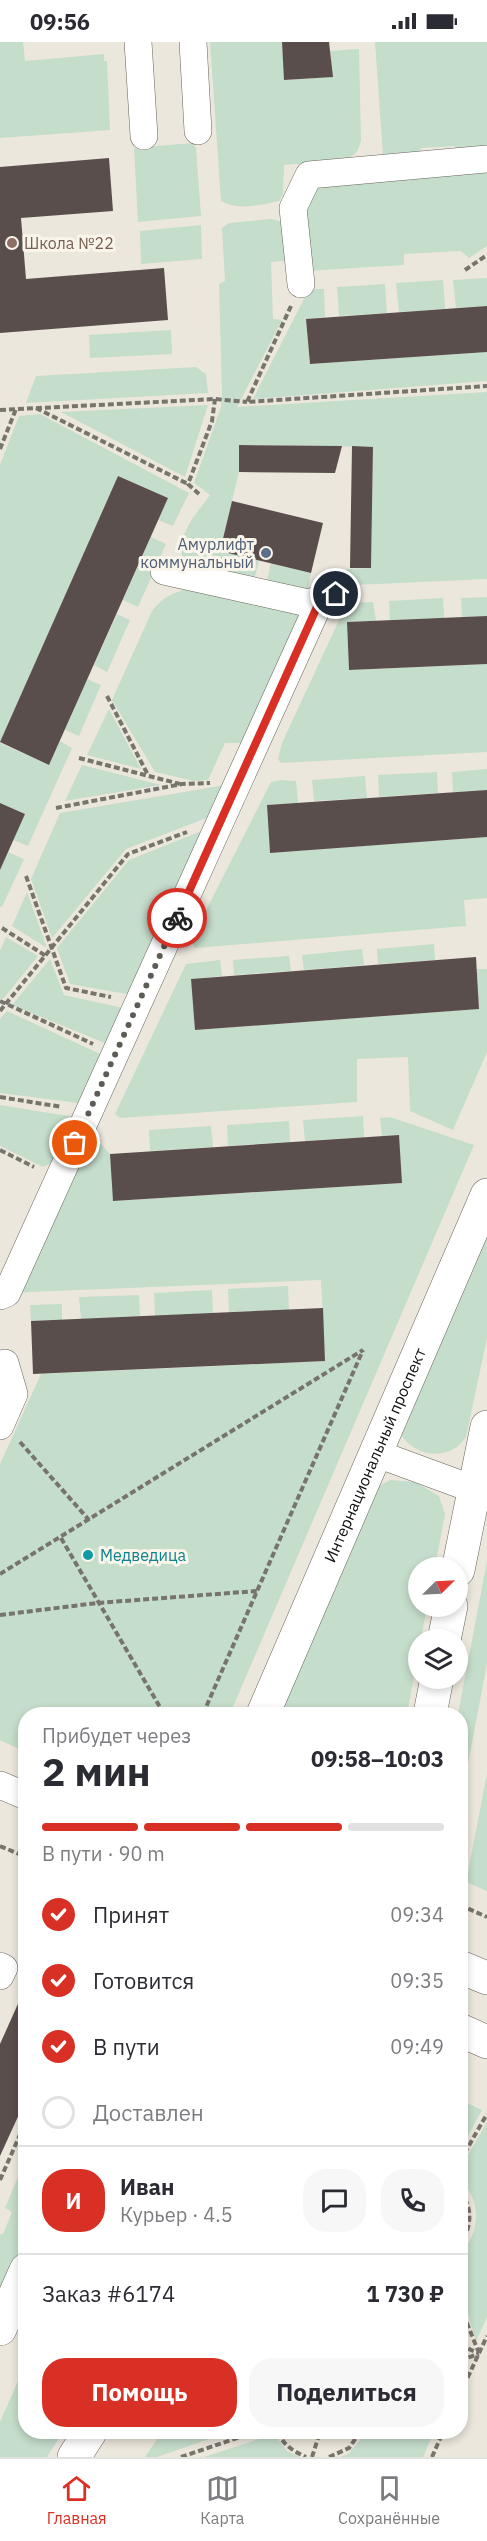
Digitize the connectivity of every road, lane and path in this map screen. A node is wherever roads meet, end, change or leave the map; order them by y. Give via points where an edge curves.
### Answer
1 (138, 42) edge
2 (193, 42) edge
3 (198, 132) dead end
4 (144, 136) dead end
5 (487, 159) edge
6 (487, 255) edge
7 (465, 270) dead end
8 (301, 284) joint
9 (487, 386) edge
10 (215, 399) junction
11 (247, 402) junction
12 (34, 406) junction
13 (16, 409) junction
14 (0, 410) edge
15 (0, 449) edge
16 (188, 484) junction
17 (199, 494) dead end
18 (164, 571) dead end
19 (107, 696) dead end
20 (79, 758) dead end
21 (149, 776) junction
22 (241, 777) junction
23 (182, 784) junction
24 (56, 808) dead end
25 (222, 819) junction
26 (26, 876) dead end
27 (2, 928) dead end
28 (51, 949) junction
29 (46, 956) junction
30 (0, 1001) edge
31 (138, 1003) junction
32 (7, 1004) junction
33 (0, 1011) edge
34 (115, 1054) junction
35 (0, 1097) edge
36 (89, 1111) junction
37 (0, 1150) edge
38 (59, 1179) junction
39 (487, 1195) edge
40 (0, 1296) edge
41 (2, 1366) edge
42 (1, 1424) edge
43 (487, 1426) edge
44 (375, 1453) junction
45 (473, 1489) junction
46 (88, 1520) junction
47 (61, 1538) junction
48 (460, 1557) edge
49 (0, 1574) edge
50 (257, 1591) junction
51 (97, 1603) junction
52 (0, 1615) edge
53 (435, 1689) edge
54 (160, 1707) edge
55 (206, 1707) edge
56 (266, 1707) edge
57 (431, 1707) edge
58 (0, 1785) edge
59 (18, 1793) edge
60 (0, 1846) edge
61 (18, 1854) edge
62 (468, 1909) edge
63 (487, 1917) edge
64 (0, 1966) edge
65 (468, 1970) edge
66 (0, 1976) edge
67 (487, 1978) edge
68 (468, 2034) edge
69 (487, 2042) edge
70 (487, 2114) edge
71 (18, 2139) edge
72 (468, 2147) edge
73 (0, 2180) edge
74 (468, 2204) edge
75 (468, 2229) edge
76 (18, 2288) edge
77 (468, 2326) edge
78 (0, 2329) edge
79 (487, 2336) edge
80 (468, 2349) edge
81 (479, 2354) junction
82 (468, 2357) edge
83 (468, 2377) edge
84 (86, 2439) edge
85 (234, 2439) edge
86 (281, 2439) edge
87 (318, 2439) edge
88 (355, 2439) edge
89 (440, 2439) edge
90 (74, 2457) edge
91 (181, 2457) edge
92 (306, 2457) edge
93 (312, 2457) edge
94 (329, 2457) edge
95 (432, 2457) edge

1 - 4 street
2 - 3 street
5 - 8 street via 309,175 293,208
6 - 7 path
8 - 11 path
9 - 11 path
10 - 11 path
10 - 12 path
10 - 16 path via 212,421
12 - 13 path
12 - 16 path
13 - 14 path
13 - 15 path
16 - 17 path
18 - 22 street via 308,603 329,596
19 - 21 path
20 - 21 path
21 - 23 path
22 - 23 path
22 - 25 street
23 - 24 path
25 - 28 path via 128,855
25 - 31 street
26 - 28 path
27 - 29 path
28 - 29 path
28 - 31 path via 66,988
29 - 32 path
30 - 32 path
31 - 34 street
32 - 33 path
32 - 34 path
34 - 36 street
35 - 36 path
36 - 38 street
37 - 38 path
38 - 40 street via 7,1293
39 - 44 main road, Интернациональный проспект
41 - 42 street via 14,1394
42 - 46 path
43 - 45 main road
44 - 45 street
44 - 56 main road, Интернациональный проспект
45 - 48 main road
46 - 47 path
46 - 50 path via 363,1350
47 - 49 path
47 - 51 path
50 - 51 path
50 - 55 path
51 - 52 path
51 - 54 path
53 - 57 main road
58 - 59 street
60 - 61 path
62 - 63 path
64 - 66 street via 4,1968
65 - 67 main road
68 - 69 main road
70 - 72 path
71 - 73 path
74 - 75 path
76 - 78 main road
77 - 81 path
79 - 81 path
80 - 81 path
81 - 82 path
81 - 83 path
84 - 90 main road
85 - 91 path
86 - 92 path via 291,2450
87 - 93 path
88 - 94 path via 349,2448
89 - 95 path

